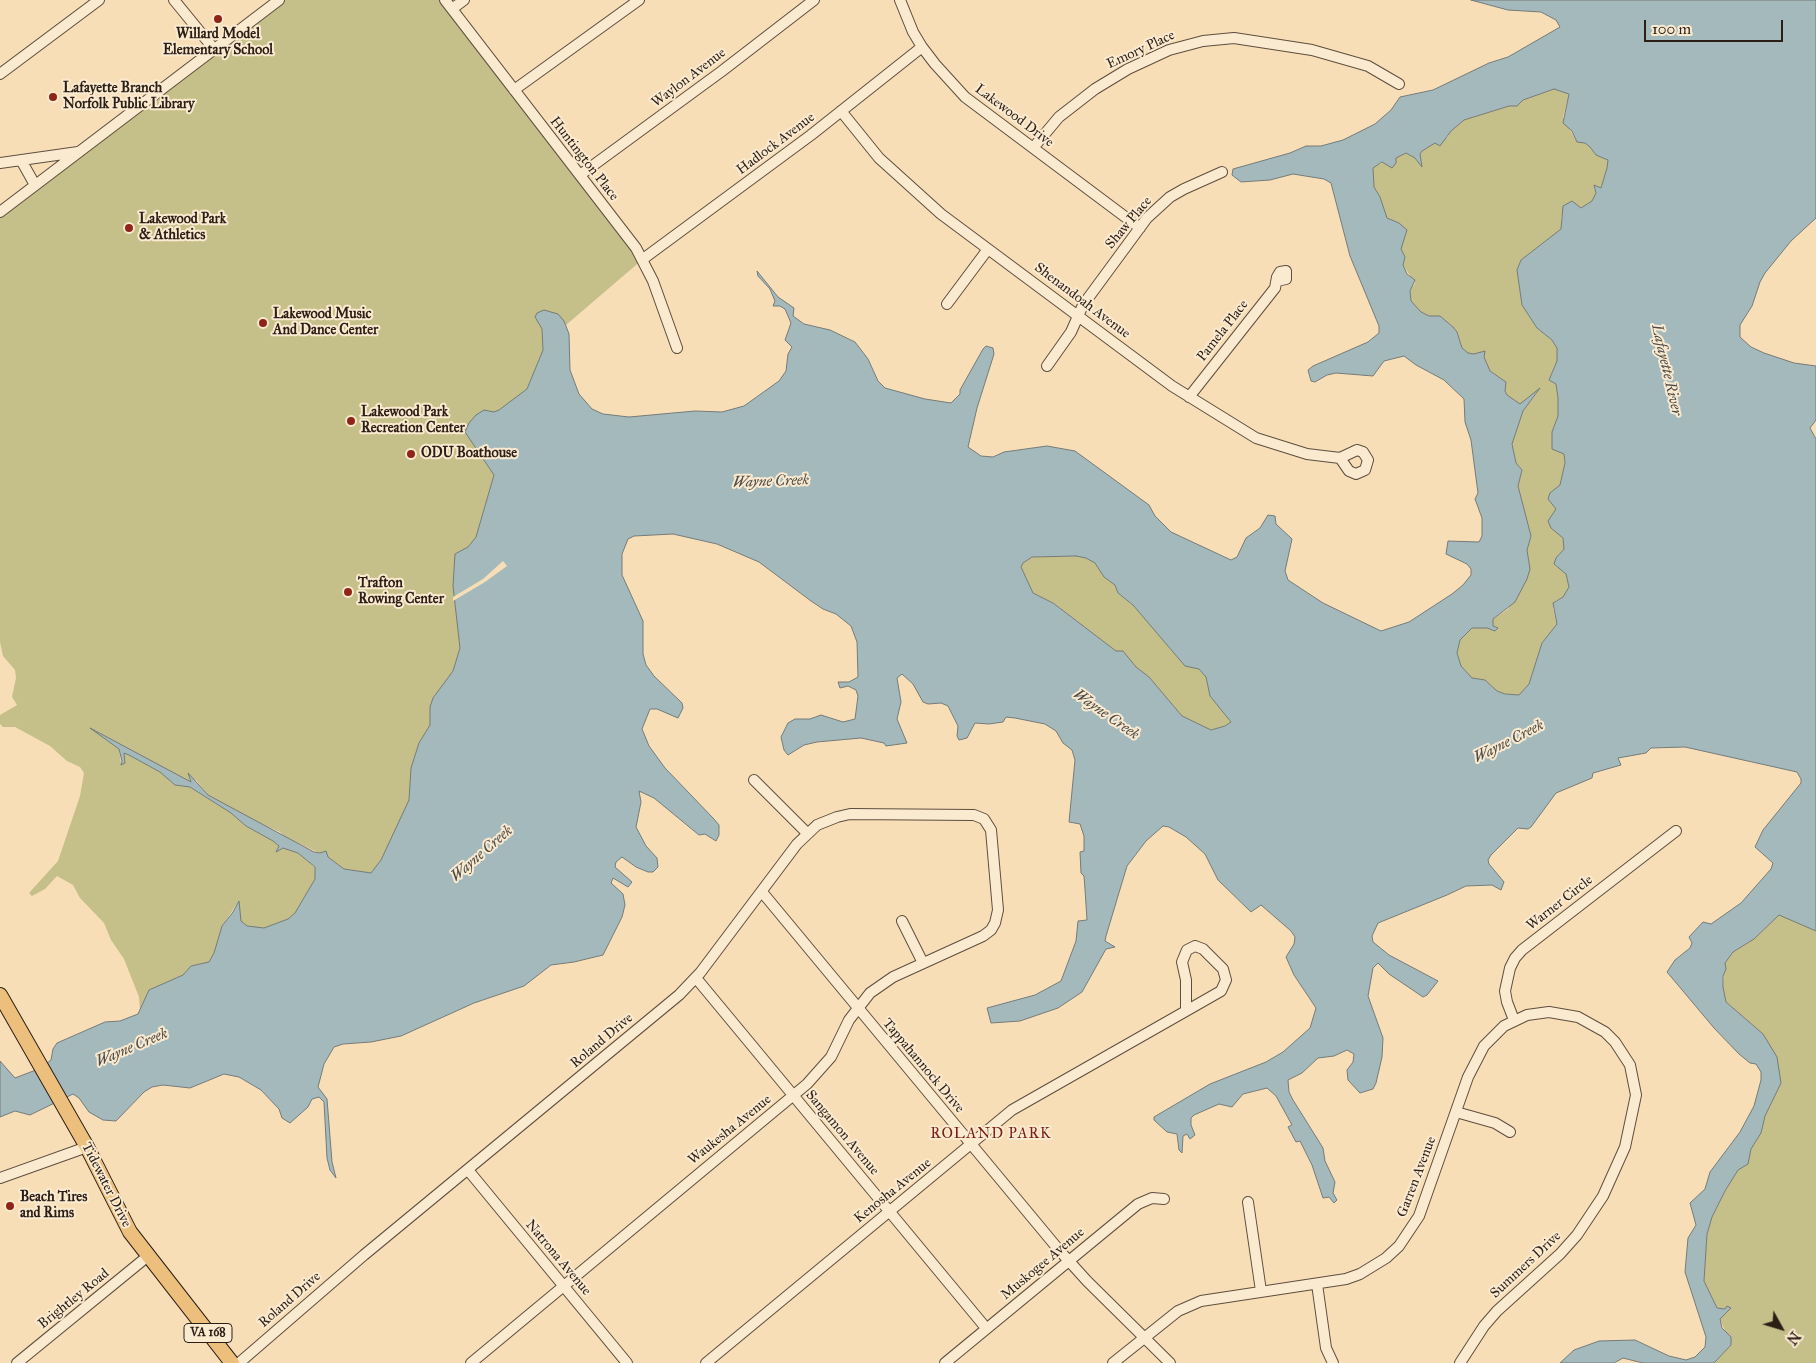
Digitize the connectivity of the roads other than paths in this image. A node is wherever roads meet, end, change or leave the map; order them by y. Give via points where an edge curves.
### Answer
1 (99, 0) edge
2 (174, 0) edge
3 (279, 0) edge
4 (445, 0) edge
5 (464, 0) edge
6 (639, 0) edge
7 (814, 0) edge
8 (900, 0) edge
9 (452, 9) junction
10 (922, 47) junction
11 (214, 49) junction
12 (0, 74) edge
13 (1399, 84) dead end
14 (514, 90) junction
15 (841, 111) junction
16 (1033, 148) junction
17 (79, 152) junction
18 (21, 160) junction
19 (0, 163) edge
20 (1222, 172) dead end
21 (580, 175) junction
22 (35, 185) junction
23 (0, 212) edge
24 (1140, 228) junction
25 (988, 249) junction
26 (642, 260) junction
27 (1277, 281) dead end
28 (947, 304) dead end
29 (1078, 316) junction
30 (677, 348) dead end
31 (1047, 366) dead end
32 (1189, 397) junction
33 (1340, 458) dead end
34 (754, 780) dead end
35 (1676, 831) dead end
36 (807, 833) junction
37 (762, 892) junction
38 (996, 920) joint
39 (902, 921) dead end
40 (923, 963) junction
41 (696, 978) junction
42 (0, 995) edge
43 (857, 1007) junction
44 (1186, 1011) junction
45 (1514, 1020) junction
46 (794, 1096) junction
47 (1636, 1100) joint
48 (1456, 1112) junction
49 (1510, 1132) dead end
50 (971, 1145) junction
51 (87, 1147) junction
52 (468, 1170) junction
53 (0, 1178) edge
54 (1164, 1198) dead end
55 (1248, 1202) dead end
56 (889, 1211) junction
57 (148, 1256) junction
58 (1068, 1261) junction
59 (1317, 1284) junction
60 (563, 1286) junction
61 (1261, 1291) junction
62 (986, 1328) junction
63 (1145, 1337) junction
64 (17, 1363) edge
65 (232, 1363) edge
66 (239, 1363) edge
67 (471, 1363) edge
68 (627, 1363) edge
69 (706, 1363) edge
70 (945, 1363) edge
71 (1113, 1363) edge
72 (1170, 1363) edge
73 (1333, 1363) edge
74 (1460, 1363) edge

1 - 12 street
2 - 11 street
3 - 11 street
4 - 9 street, Huntington Place
5 - 9 street
6 - 14 street
7 - 21 street, Waylon Avenue
8 - 10 street, Lakewood Drive
9 - 14 street, Huntington Place
10 - 15 street, Hadlock Avenue
10 - 16 street, Lakewood Drive via 965,97
11 - 17 street
13 - 16 street, Emory Place via 1368,66 1312,50 1234,38 1203,40 1169,50 1095,89 1059,117
14 - 21 street, Huntington Place
15 - 25 street, Shenandoah Avenue via 892,171
15 - 26 street, Hadlock Avenue
16 - 24 street, Lakewood Drive
17 - 18 street
17 - 22 street
18 - 19 street
18 - 22 street
20 - 24 street, Shaw Place via 1170,197
21 - 26 street, Huntington Place
22 - 23 street
24 - 29 street, Shaw Place
25 - 28 street
25 - 29 street, Shenandoah Avenue
26 - 30 street, Huntington Place
27 - 32 street, Pamela Place via 1275,288
29 - 31 street, Shaw Place
29 - 32 street, Shenandoah Avenue
32 - 33 street, Shenandoah Avenue via 1256,438 1306,454
34 - 36 street
35 - 45 street, Warner Circle via 1515,958 1505,991
36 - 37 street, Roland Drive
36 - 38 street, Roland Drive via 824,821 850,814 974,815 984,819 991,830 998,910
37 - 41 street, Roland Drive
37 - 43 street, Tappahannock Drive
38 - 40 street, Waukesha Avenue via 983,936
39 - 40 street
40 - 43 street, Waukesha Avenue via 880,984
41 - 46 street, Sangamon Avenue
41 - 52 street, Roland Drive
42 - 51 highway, Tidewater Drive / VA 168
43 - 46 street, Waukesha Avenue via 831,1057
43 - 50 street, Tappahannock Drive
44 - 44 street, Kenosha Avenue via 1182,962 1191,947 1200,947 1223,969 1226,980 1221,991
44 - 50 street, Kenosha Avenue via 1027,1100
45 - 47 street, Garren Avenue via 1549,1012 1578,1017 1593,1024 1624,1053 1635,1083
45 - 48 street, Garren Avenue via 1484,1046
46 - 56 street, Sangamon Avenue
46 - 60 street, Waukesha Avenue
47 - 74 street, Summers Drive via 1625,1147 1591,1216 1560,1254 1497,1311
48 - 49 street via 1495,1123
48 - 59 street, Garren Avenue via 1419,1216 1399,1246 1360,1274
50 - 56 street, Kenosha Avenue
50 - 58 street, Tappahannock Drive
51 - 53 street
51 - 57 highway, Tidewater Drive / VA 168 via 130,1232
52 - 60 street, Natrona Avenue
52 - 66 street, Roland Drive
54 - 58 street, Muskogee Avenue via 1152,1198 1138,1204
55 - 61 street
56 - 62 street, Sangamon Avenue
56 - 69 street, Kenosha Avenue
57 - 64 street, Brightley Road
57 - 65 highway, Tidewater Drive / VA 168
58 - 62 street, Muskogee Avenue
58 - 63 street, Tappahannock Drive
59 - 61 street, Garren Avenue
59 - 73 street via 1326,1348
60 - 67 street, Waukesha Avenue
60 - 68 street, Natrona Avenue
61 - 63 street, Garren Avenue via 1215,1297 1188,1306
62 - 70 street, Muskogee Avenue
63 - 71 street, Garren Avenue
63 - 72 street, Tappahannock Drive

